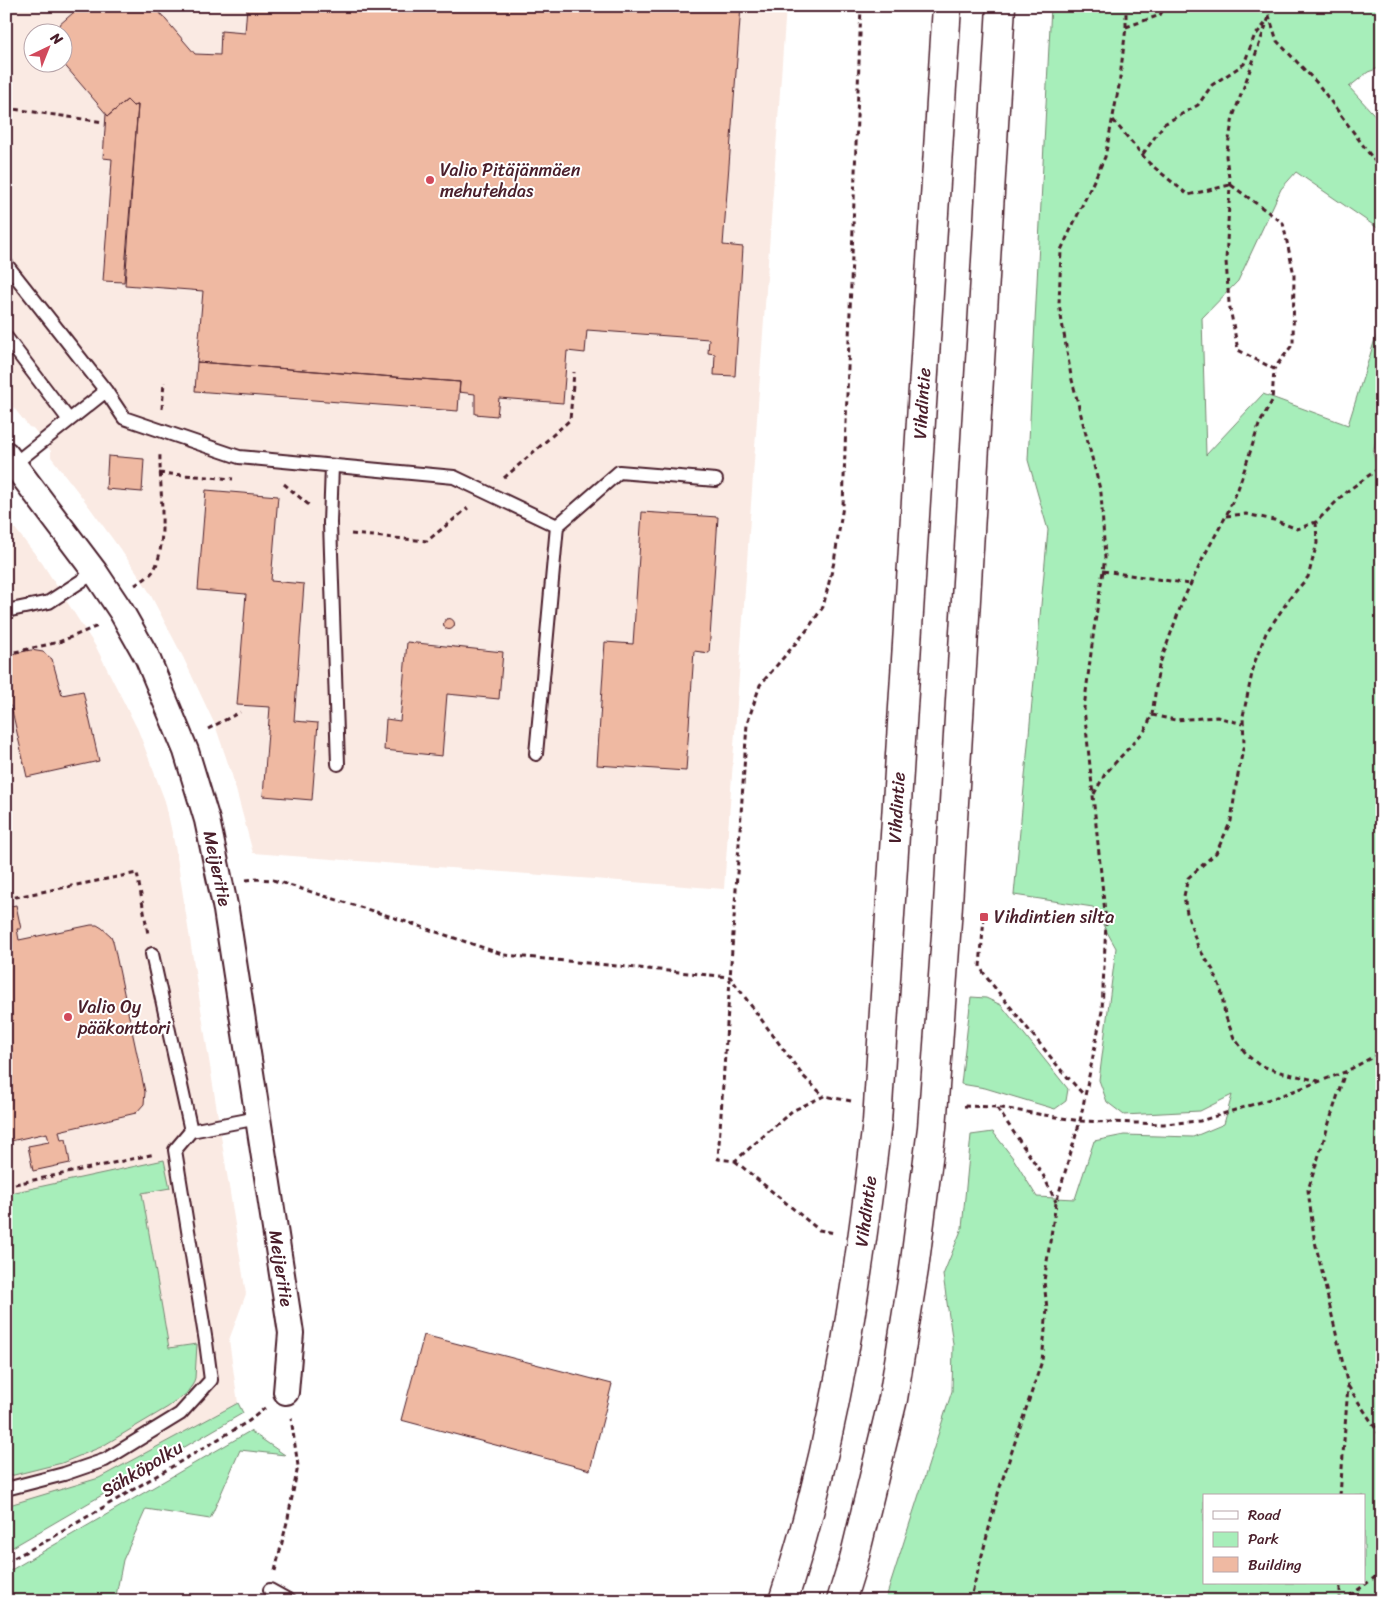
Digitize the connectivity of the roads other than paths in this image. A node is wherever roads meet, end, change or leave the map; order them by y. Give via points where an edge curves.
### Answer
1 (947, 6) edge
2 (1001, 6) edge
3 (6, 264) edge
4 (6, 337) edge
5 (106, 392) junction
6 (69, 420) junction
7 (10, 459) edge
8 (332, 466) junction
9 (716, 480) dead end
10 (557, 526) junction
11 (95, 572) junction
12 (6, 611) edge
13 (536, 754) dead end
14 (338, 764) dead end
15 (152, 954) road end
16 (258, 1118) junction
17 (191, 1131) junction
18 (286, 1392) road end
19 (6, 1489) edge
20 (270, 1590) road end
21 (290, 1601) edge
22 (783, 1601) edge
23 (841, 1601) edge

1 - 22 main road, Vihdintie via 878,1122 838,1392 800,1551
2 - 23 main road via 932,1128 893,1399
3 - 5 lane
4 - 6 lane
5 - 6 lane
5 - 8 lane via 124,418 239,457
6 - 7 lane
7 - 11 street, Meijeritie
8 - 10 lane via 454,477
8 - 14 lane via 330,523
9 - 10 lane via 619,472
10 - 13 lane
11 - 12 lane via 49,602
11 - 16 street, Meijeritie via 147,657 186,750 207,820 221,883
15 - 17 lane
16 - 17 lane
16 - 18 street, Meijeritie via 291,1332
17 - 19 lane via 175,1150 210,1380 180,1414 105,1460
20 - 21 lane

